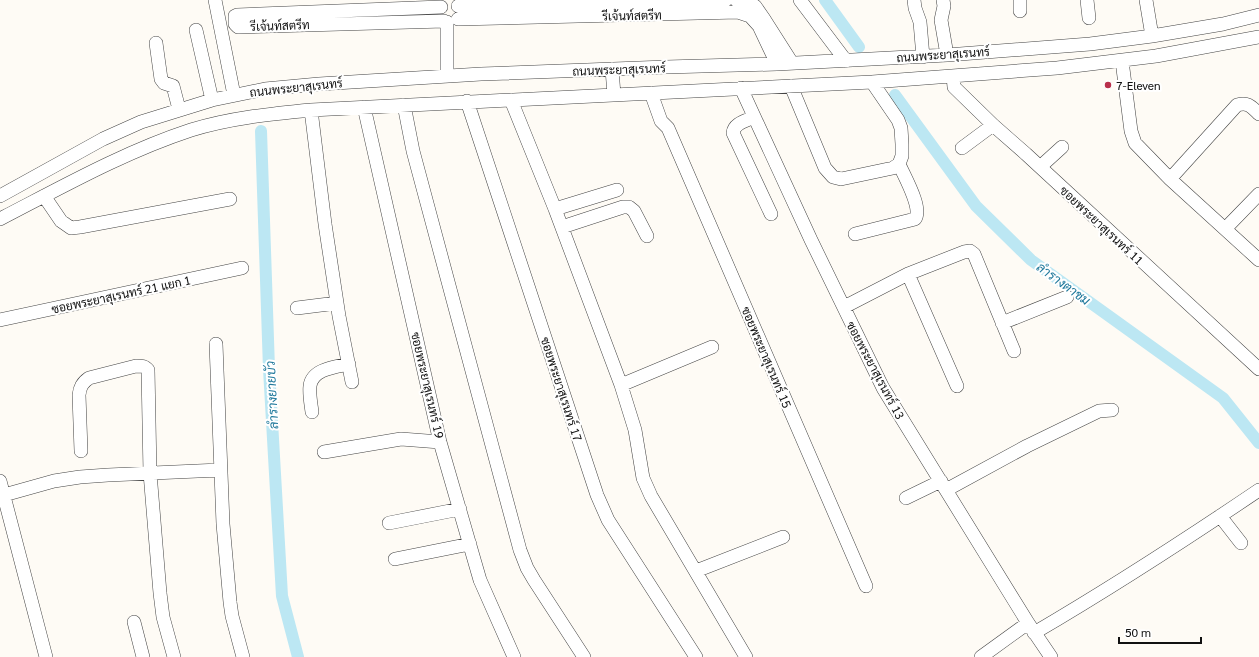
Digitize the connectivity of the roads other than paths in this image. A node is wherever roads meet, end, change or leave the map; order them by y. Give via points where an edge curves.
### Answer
1 (215, 0) edge
2 (726, 0) edge
3 (736, 0) edge
4 (800, 0) edge
5 (914, 0) edge
6 (943, 0) edge
7 (1087, 0) edge
8 (1146, 0) edge
9 (458, 6) junction
10 (441, 7) junction
11 (1259, 15) edge
12 (1089, 18) dead end
13 (941, 20) junction
14 (451, 21) junction
15 (920, 22) junction
16 (196, 30) dead end
17 (1152, 36) junction
18 (1259, 37) edge
19 (156, 44) dead end
20 (948, 55) junction
21 (923, 56) junction
22 (1122, 60) junction
23 (846, 61) junction
24 (792, 63) junction
25 (777, 64) junction
26 (612, 69) junction
27 (452, 76) junction
28 (953, 76) junction
29 (872, 82) junction
30 (791, 86) junction
31 (741, 88) junction
32 (655, 93) junction
33 (234, 95) junction
34 (614, 95) junction
35 (212, 100) junction
36 (511, 100) junction
37 (467, 102) junction
38 (404, 105) junction
39 (364, 107) junction
40 (180, 109) junction
41 (311, 110) junction
42 (1259, 114) edge
43 (754, 117) junction
44 (993, 125) junction
45 (1062, 147) dead end
46 (962, 148) dead end
47 (899, 164) junction
48 (1040, 167) junction
49 (1170, 179) junction
50 (617, 190) dead end
51 (1259, 194) edge
52 (0, 196) edge
53 (44, 196) junction
54 (230, 199) dead end
55 (555, 209) junction
56 (771, 214) dead end
57 (0, 219) edge
58 (562, 227) junction
59 (1225, 229) junction
60 (855, 234) dead end
61 (647, 236) dead end
62 (1259, 260) edge
63 (242, 268) dead end
64 (908, 274) junction
65 (1067, 297) dead end
66 (337, 303) junction
67 (844, 307) junction
68 (297, 308) dead end
69 (0, 320) edge
70 (1002, 323) junction
71 (216, 344) dead end
72 (712, 347) dead end
73 (1014, 351) dead end
74 (349, 364) junction
75 (1259, 369) edge
76 (352, 382) dead end
77 (621, 385) junction
78 (957, 386) dead end
79 (1112, 410) dead end
80 (312, 412) dead end
81 (440, 442) junction
82 (81, 451) dead end
83 (324, 452) dead end
84 (220, 470) junction
85 (150, 473) junction
86 (0, 481) edge
87 (944, 486) junction
88 (1259, 490) edge
89 (4, 495) junction
90 (906, 498) dead end
91 (460, 509) junction
92 (1220, 516) junction
93 (389, 523) dead end
94 (783, 537) dead end
95 (1241, 543) dead end
96 (470, 544) junction
97 (395, 559) dead end
98 (696, 572) junction
99 (866, 586) dead end
100 (134, 622) dead end
101 (1031, 628) junction
102 (46, 657) edge
103 (143, 657) edge
104 (174, 657) edge
105 (243, 657) edge
106 (514, 657) edge
107 (584, 657) edge
108 (696, 657) edge
109 (746, 657) edge
110 (981, 657) edge
111 (1051, 657) edge

1 - 33 street
2 - 9 street, รีเจ้นท์สตรีท
3 - 24 street via 755,6
4 - 23 street
5 - 15 street
6 - 13 street
7 - 12 street
8 - 17 street
9 - 10 street, รีเจ้นท์สตรีท via 456,3 446,2
9 - 14 street via 460,11
10 - 14 street via 440,16
10 - 14 street, รีเจ้นท์สตรีท via 237,15 235,24 238,27
11 - 17 street, ถนนพระยาสุเรนทร์
13 - 15 street
13 - 20 street
14 - 25 street, รีเจ้นท์สตรีท via 738,12 750,16 759,26
14 - 27 street
15 - 21 street
16 - 35 street
17 - 20 street, ถนนพระยาสุเรนทร์ via 1090,44
18 - 22 street, ถนนพระยาสุเรนทร์
19 - 40 street via 161,79 173,86
20 - 21 street, ถนนพระยาสุเรนทร์
21 - 23 street, ถนนพระยาสุเรนทร์
22 - 28 street, ถนนพระยาสุเรนทร์
22 - 49 street via 1131,131 1135,143
23 - 24 street, ถนนพระยาสุเรนทร์
24 - 25 street, ถนนพระยาสุเรนทร์
25 - 26 street, ถนนพระยาสุเรนทร์
26 - 27 street, ถนนพระยาสุเรนทร์
26 - 34 street
27 - 33 street, ถนนพระยาสุเรนทร์ via 319,84
28 - 29 street, ถนนพระยาสุเรนทร์
28 - 44 street, ซอยพระยาสุเรนทร์ 11 via 954,87
29 - 30 street, ถนนพระยาสุเรนทร์
29 - 47 street via 901,128 902,156
30 - 31 street, ถนนพระยาสุเรนทร์
30 - 47 street via 825,168 833,177 848,178 893,168
31 - 32 street, ถนนพระยาสุเรนทร์
31 - 43 street, ซอยพระยาสุเรนทร์ 13
32 - 34 street, ถนนพระยาสุเรนทร์
32 - 99 street, ซอยพระยาสุเรนทร์ 15 via 662,121 668,128
33 - 35 street, ถนนพระยาสุเรนทร์
34 - 36 street, ถนนพระยาสุเรนทร์
35 - 40 street, ถนนพระยาสุเรนทร์
36 - 37 street, ถนนพระยาสุเรนทร์
36 - 55 street
37 - 38 street, ถนนพระยาสุเรนทร์
37 - 108 street, ซอยพระยาสุเรนทร์ 17 via 597,495 608,520
38 - 39 street, ถนนพระยาสุเรนทร์
38 - 107 street via 413,151 520,550 534,580
39 - 41 street, ถนนพระยาสุเรนทร์
39 - 81 street, ซอยพระยาสุเรนทร์ 19
40 - 52 street, ถนนพระยาสุเรนทร์ via 141,122 103,139
41 - 53 street, ถนนพระยาสุเรนทร์ via 243,118 192,130 120,158
41 - 66 street
42 - 49 street via 1244,103 1237,105
43 - 56 street via 737,124 732,133
43 - 67 street, ซอยพระยาสุเรนทร์ 13
44 - 46 street
44 - 48 street, ซอยพระยาสุเรนทร์ 11
45 - 48 street
47 - 60 street via 913,196 918,216 915,219
48 - 75 street, ซอยพระยาสุเรนทร์ 11
49 - 59 street
50 - 55 street
51 - 59 street
53 - 54 street via 61,221 71,228
53 - 57 street, ถนนพระยาสุเรนทร์
55 - 58 street
58 - 61 street via 629,207 634,211
58 - 77 street
59 - 62 street
63 - 69 street, ซอยพระยาสุเรนทร์ 21 แยก 1
64 - 67 street
64 - 70 street via 970,251 974,254
64 - 78 street
65 - 70 street
66 - 68 street
66 - 74 street
67 - 87 street, ซอยพระยาสุเรนทร์ 13 via 883,388
70 - 73 street
71 - 84 street
72 - 77 street
74 - 76 street
74 - 80 street via 330,367 313,378 310,386
77 - 98 street via 635,430 643,478
79 - 87 street via 1099,411
81 - 83 street via 401,439
81 - 91 street, ซอยพระยาสุเรนทร์ 19
82 - 85 street via 79,395 83,382 89,378 136,366 146,367
84 - 85 street
84 - 105 street via 230,602
85 - 89 street via 80,477 54,481
85 - 104 street via 161,606
86 - 89 street
87 - 90 street
87 - 101 street, ซอยพระยาสุเรนทร์ 13
88 - 92 street
89 - 102 street
91 - 93 street
91 - 96 street, ซอยพระยาสุเรนทร์ 19
92 - 95 street
92 - 101 street via 1102,593
94 - 98 street
96 - 97 street
96 - 106 street, ซอยพระยาสุเรนทร์ 19 via 480,580
98 - 109 street
100 - 103 street
101 - 110 street
101 - 111 street, ซอยพระยาสุเรนทร์ 13

